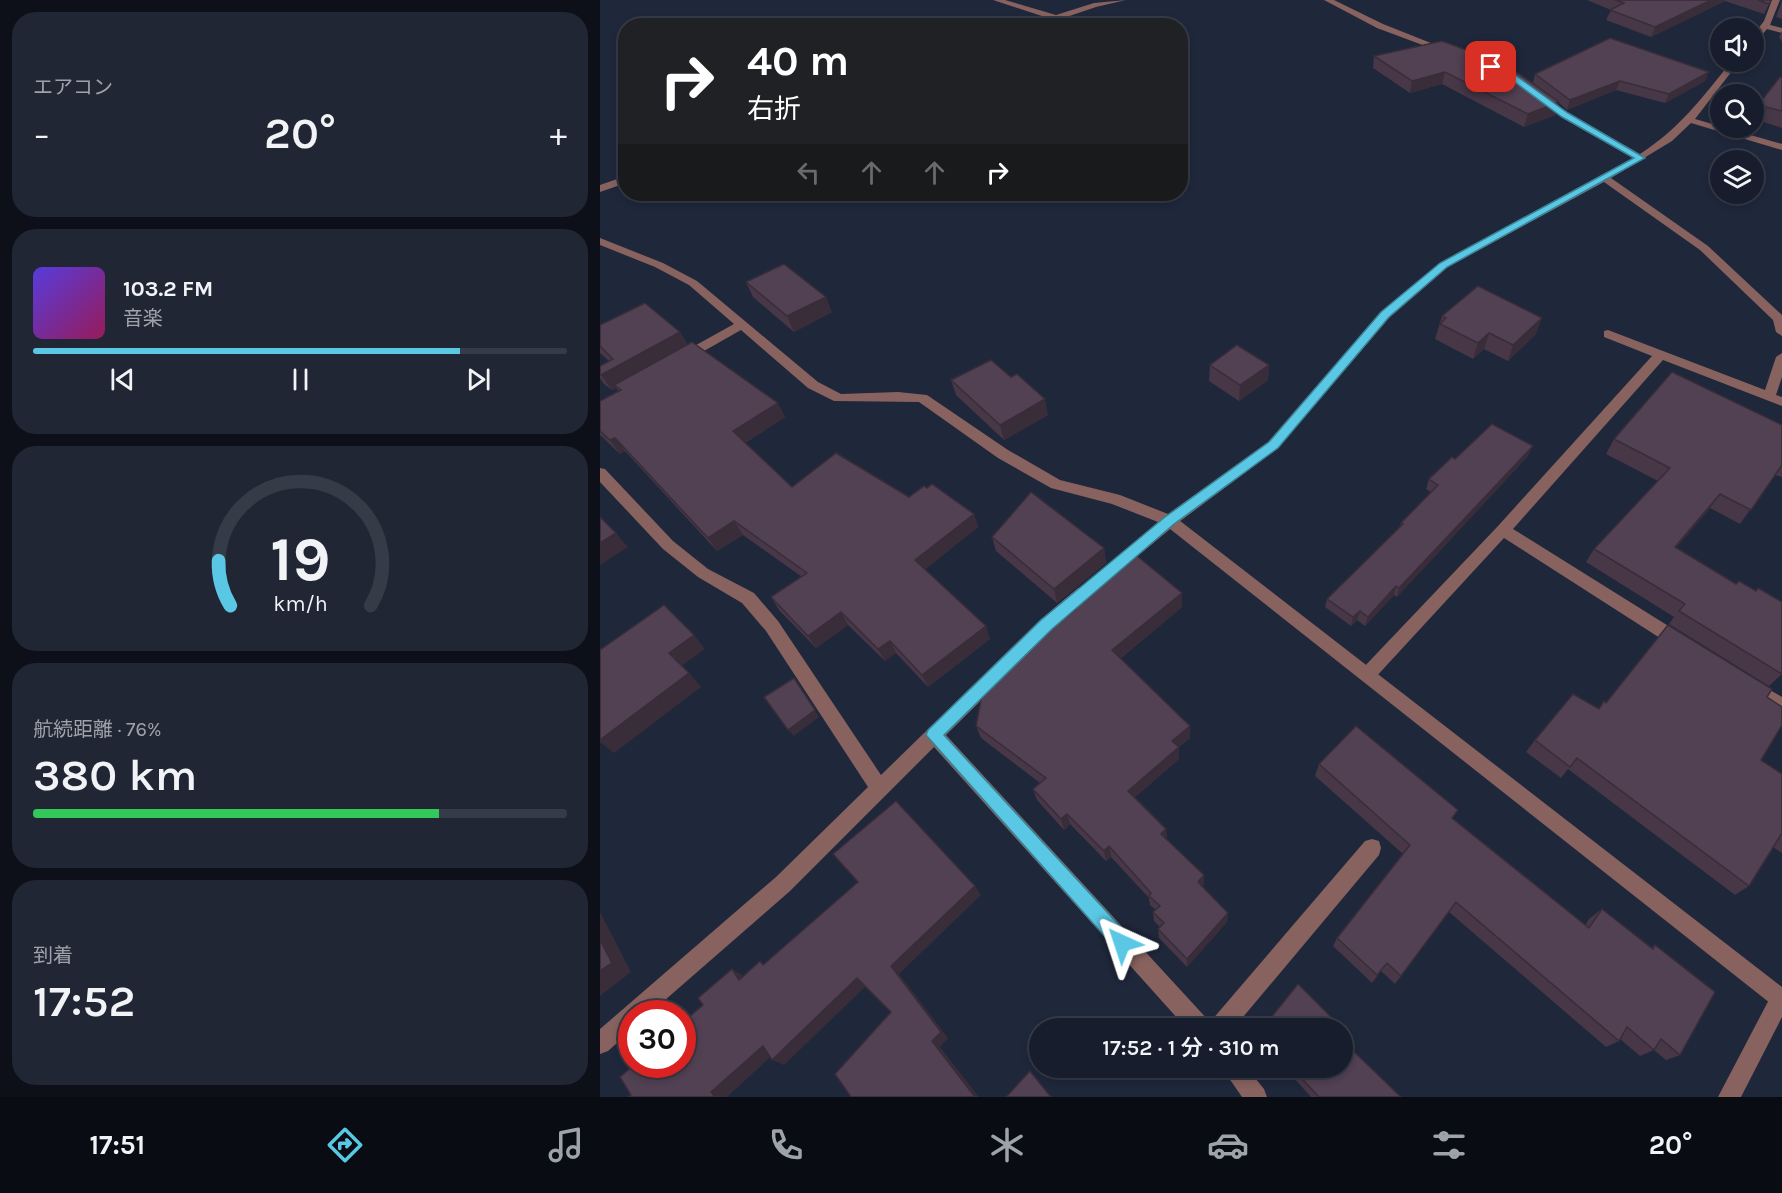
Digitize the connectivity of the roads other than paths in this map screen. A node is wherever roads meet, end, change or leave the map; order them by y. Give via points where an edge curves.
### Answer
1 (997, 0) edge
2 (1122, 0) edge
3 (1328, 0) edge
4 (1776, 0) edge
5 (1054, 17) joint
6 (1765, 26) joint
7 (1782, 31) edge
8 (1456, 55) edge
9 (1727, 72) edge
10 (1530, 90) edge
11 (1689, 120) junction
12 (1782, 147) edge
13 (1641, 158) junction
14 (1604, 177) junction
15 (618, 182) edge
16 (600, 189) edge
17 (600, 241) edge
18 (742, 325) junction
19 (1782, 332) edge
20 (1608, 334) dead end
21 (1660, 355) junction
22 (1782, 357) edge
23 (671, 365) edge
24 (1776, 400) edge
25 (600, 473) edge
26 (1170, 521) junction
27 (1503, 530) junction
28 (1692, 649) edge
29 (1368, 674) junction
30 (1742, 681) edge
31 (1782, 706) edge
32 (934, 735) junction
33 (880, 789) junction
34 (1372, 848) dead end
35 (649, 1000) edge
36 (1781, 1000) edge
37 (1191, 1018) edge
38 (1228, 1018) edge
39 (618, 1027) edge
40 (600, 1043) edge
41 (1241, 1078) edge
42 (1256, 1097) edge
43 (1729, 1097) edge

1 - 5 street
2 - 5 street
3 - 8 street via 1380,26
4 - 6 street
6 - 7 street
9 - 11 street
10 - 13 street via 1565,115
11 - 12 street
11 - 13 street via 1670,139
13 - 14 street
14 - 19 street via 1704,248 1779,319
14 - 26 street via 1444,265 1385,315 1273,445
15 - 16 street
17 - 18 street via 693,283
18 - 23 street
18 - 26 street via 813,386 839,398 922,399 1003,454 1056,484 1115,499
20 - 21 street
21 - 24 street
21 - 27 street
22 - 24 street
25 - 33 street via 668,545 703,573 748,598 772,626
26 - 29 street
26 - 32 street via 1046,625
27 - 28 street
27 - 29 street
29 - 36 street
30 - 31 street
32 - 33 street
32 - 37 street
33 - 35 street via 783,884
34 - 38 street
36 - 43 street
39 - 40 street
41 - 42 street

